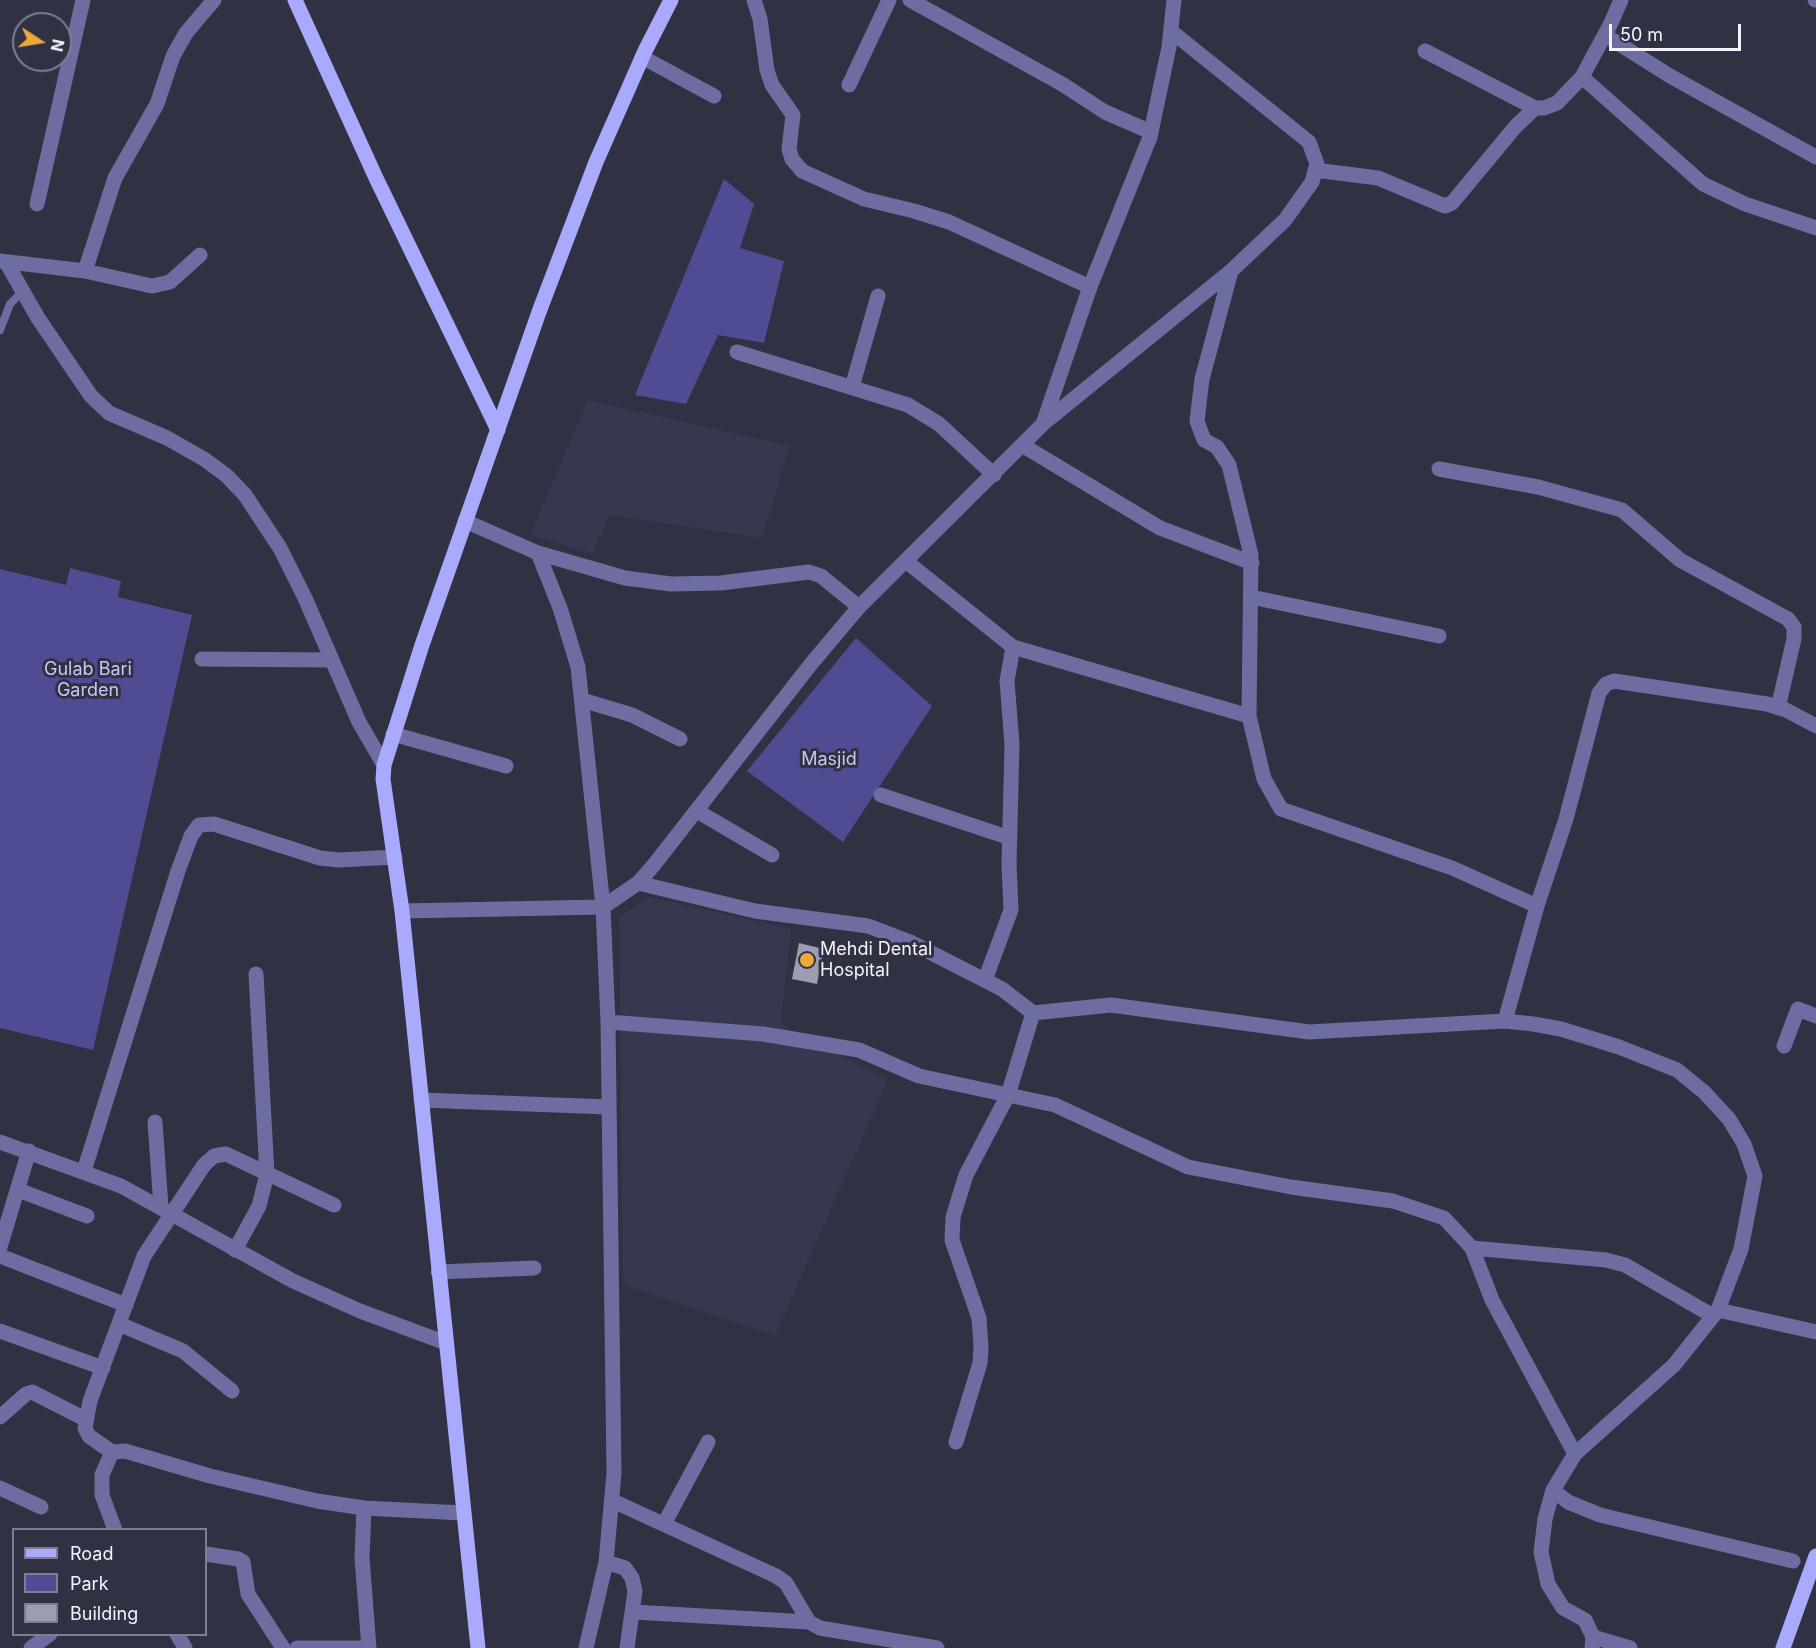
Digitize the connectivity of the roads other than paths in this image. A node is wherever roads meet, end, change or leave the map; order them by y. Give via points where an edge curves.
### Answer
1 (83, 0) edge
2 (214, 0) edge
3 (295, 0) edge
4 (671, 0) edge
5 (754, 0) edge
6 (890, 0) edge
7 (910, 0) edge
8 (1174, 0) edge
9 (1621, 0) edge
10 (1171, 31) junction
11 (1605, 35) junction
12 (1425, 51) dead end
13 (642, 57) junction
14 (1582, 77) junction
15 (849, 85) dead end
16 (714, 96) dead end
17 (1535, 108) junction
18 (1151, 132) junction
19 (1816, 157) edge
20 (1315, 170) junction
21 (37, 204) dead end
22 (1816, 228) edge
23 (200, 255) dead end
24 (3, 261) edge
25 (85, 271) junction
26 (1231, 271) junction
27 (1090, 287) junction
28 (22, 291) junction
29 (878, 296) dead end
30 (0, 330) edge
31 (737, 352) dead end
32 (852, 387) junction
33 (1043, 424) junction
34 (498, 429) junction
35 (1022, 445) junction
36 (1439, 469) dead end
37 (994, 475) junction
38 (465, 521) junction
39 (538, 553) junction
40 (907, 562) junction
41 (1252, 563) junction
42 (1251, 597) junction
43 (859, 607) junction
44 (1439, 636) dead end
45 (1013, 647) junction
46 (202, 659) dead end
47 (332, 660) junction
48 (582, 700) junction
49 (1778, 708) junction
50 (1249, 716) junction
51 (1816, 726) edge
52 (393, 734) junction
53 (680, 739) dead end
54 (384, 765) junction
55 (506, 766) dead end
56 (881, 795) dead end
57 (697, 811) junction
58 (1010, 838) junction
59 (772, 855) dead end
60 (395, 857) junction
61 (638, 883) junction
62 (1537, 906) junction
63 (603, 907) junction
64 (402, 911) junction
65 (256, 974) dead end
66 (985, 980) junction
67 (1033, 1012) junction
68 (1816, 1016) edge
69 (1505, 1021) junction
70 (608, 1022) junction
71 (1784, 1046) dead end
72 (1008, 1095) junction
73 (421, 1100) junction
74 (609, 1107) junction
75 (155, 1122) dead end
76 (0, 1142) edge
77 (28, 1151) junction
78 (84, 1172) junction
79 (267, 1174) junction
80 (18, 1190) junction
81 (334, 1205) dead end
82 (165, 1210) junction
83 (87, 1216) dead end
84 (0, 1247) edge
85 (1472, 1248) junction
86 (235, 1250) junction
87 (0, 1256) edge
88 (534, 1268) dead end
89 (438, 1272) junction
90 (126, 1305) junction
91 (1715, 1313) junction
92 (119, 1324) junction
93 (0, 1331) edge
94 (1816, 1332) edge
95 (446, 1343) junction
96 (103, 1368) junction
97 (232, 1391) dead end
98 (0, 1417) edge
99 (85, 1419) junction
100 (708, 1442) dead end
101 (956, 1442) dead end
102 (112, 1452) junction
103 (1575, 1454) junction
104 (0, 1488) edge
105 (1553, 1490) junction
106 (613, 1501) junction
107 (41, 1507) dead end
108 (364, 1508) junction
109 (463, 1513) junction
110 (664, 1524) junction
111 (114, 1528) edge
112 (207, 1554) edge
113 (1816, 1556) edge
114 (1793, 1561) dead end
115 (606, 1562) junction
116 (633, 1611) junction
117 (809, 1622) junction
118 (49, 1636) edge
119 (1592, 1642) edge
120 (31, 1648) edge
121 (283, 1648) edge
122 (297, 1648) edge
123 (361, 1648) edge
124 (369, 1648) edge
125 (478, 1648) edge
126 (586, 1648) edge
127 (627, 1648) edge
128 (937, 1648) edge
129 (1630, 1648) edge
130 (1783, 1648) edge

1 - 21 street
2 - 25 street via 186,33 157,104 115,178
3 - 34 main road
4 - 13 main road
5 - 27 street via 772,85 793,115 789,149 802,171 864,200 949,222
6 - 15 street
7 - 18 street via 1106,112
8 - 10 street
9 - 11 street
10 - 18 street
10 - 20 street via 1309,142 1315,152
11 - 14 street
11 - 19 street
12 - 17 street
13 - 16 street
13 - 34 main road via 596,162
14 - 17 street via 1557,103
14 - 22 street via 1702,184 1745,204
17 - 20 street via 1452,203 1445,206 1378,178
18 - 27 street
20 - 26 street via 1302,199 1285,220
23 - 25 street via 161,286
24 - 25 street
24 - 28 street
26 - 33 street
26 - 41 street via 1202,379 1197,422 1204,440 1217,447 1229,465
27 - 33 street
28 - 30 lane via 10,304
28 - 47 street via 67,365 109,413 204,459 245,495 280,548
29 - 32 street
31 - 32 street
32 - 37 street via 923,412
33 - 35 street
34 - 38 main road
35 - 37 street
35 - 41 street via 1160,528
36 - 49 street via 1538,487 1622,510 1680,560 1788,619 1794,627 1794,639
37 - 40 street
38 - 39 street
38 - 52 main road
39 - 43 street via 626,578 671,584 721,583 809,572 821,576
39 - 48 street via 571,639
40 - 43 street
40 - 45 street
41 - 42 street
42 - 44 street
42 - 50 street
43 - 57 street
45 - 50 street
45 - 58 street via 1007,681 1012,744
46 - 47 street
47 - 54 street via 358,722
48 - 53 street via 632,715
48 - 63 street
49 - 51 street
49 - 62 street via 1614,681 1605,684 1599,693 1566,819
50 - 62 street via 1264,779 1281,809 1452,868
52 - 54 main road
52 - 55 street
54 - 60 main road
56 - 58 street
57 - 59 street
57 - 61 street
58 - 66 street via 1011,910
60 - 64 main road
60 - 78 street via 320,858 214,824 200,825 191,836 178,871
61 - 63 street
61 - 66 street via 755,911 868,926 910,942
62 - 69 street
63 - 64 street
63 - 70 street
64 - 73 main road
65 - 79 street
66 - 67 street
67 - 69 street via 1111,1005 1309,1032
67 - 72 street
68 - 71 street via 1798,1009
69 - 91 street via 1561,1029 1677,1070 1729,1119 1744,1144 1755,1176 1741,1249
70 - 72 street via 763,1034 859,1050 919,1076
70 - 74 street
72 - 85 street via 1055,1105 1188,1167 1419,1208 1444,1218
72 - 101 street via 966,1175 953,1217 952,1240 979,1318 981,1347 980,1363
73 - 74 street
73 - 89 main road
74 - 106 street
75 - 82 street
76 - 77 street
77 - 78 street
77 - 80 street
78 - 82 street via 121,1186
79 - 81 street
79 - 82 street via 226,1154 214,1156
79 - 86 street via 259,1206
80 - 83 street
80 - 84 street
82 - 86 street
82 - 90 street
85 - 91 street via 1606,1260
85 - 103 street via 1492,1300
86 - 95 street via 360,1311
87 - 90 street
88 - 89 street
89 - 95 main road
90 - 92 street
91 - 94 street
91 - 103 street via 1674,1365
92 - 96 street
92 - 97 street via 183,1352
93 - 96 street
95 - 109 main road
96 - 99 street
98 - 99 street via 32,1392
99 - 102 street via 89,1436
100 - 110 street
102 - 108 street via 125,1451 210,1476
102 - 111 street via 102,1475 102,1495
103 - 105 street
104 - 107 street
105 - 114 street via 1568,1502 1600,1515
105 - 119 street via 1541,1552 1548,1584 1563,1608 1585,1620
106 - 110 street
106 - 115 street
108 - 109 street
108 - 124 street via 362,1558
109 - 125 main road
110 - 117 street via 776,1576 786,1583
112 - 121 street via 243,1562 248,1594
113 - 130 main road
115 - 116 street via 625,1568 632,1578
115 - 126 street
116 - 117 street
116 - 127 street
117 - 128 street via 820,1628
118 - 120 street
119 - 129 street
122 - 123 street

